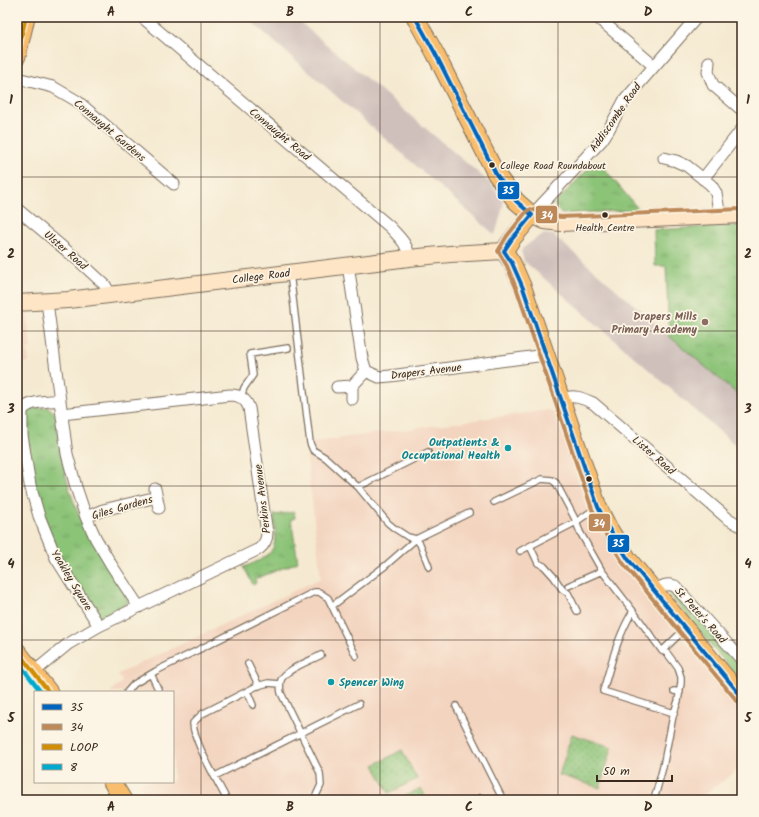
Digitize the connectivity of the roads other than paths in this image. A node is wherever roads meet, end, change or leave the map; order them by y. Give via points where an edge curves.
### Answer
1 (26, 17) edge
2 (142, 17) edge
3 (415, 17) edge
4 (597, 17) edge
5 (697, 17) edge
6 (17, 56) edge
7 (709, 62) dead end
8 (654, 66) junction
9 (17, 78) edge
10 (742, 110) edge
11 (742, 129) edge
12 (664, 158) dead end
13 (703, 179) junction
14 (174, 184) dead end
15 (17, 208) edge
16 (742, 215) edge
17 (720, 217) junction
18 (528, 220) junction
19 (508, 245) junction
20 (409, 258) junction
21 (348, 265) junction
22 (290, 273) junction
23 (111, 295) junction
24 (47, 302) junction
25 (17, 303) edge
26 (288, 348) dead end
27 (545, 355) junction
28 (366, 371) junction
29 (352, 386) junction
30 (337, 387) dead end
31 (241, 397) junction
32 (352, 399) dead end
33 (562, 399) junction
34 (60, 400) junction
35 (62, 414) junction
36 (428, 452) dead end
37 (358, 487) junction
38 (157, 498) dead end
39 (494, 502) dead end
40 (598, 507) junction
41 (468, 513) dead end
42 (86, 517) junction
43 (576, 522) junction
44 (742, 526) edge
45 (416, 539) junction
46 (530, 546) junction
47 (520, 551) dead end
48 (429, 567) dead end
49 (602, 572) junction
50 (568, 586) dead end
51 (655, 590) junction
52 (139, 606) junction
53 (332, 606) junction
54 (633, 610) junction
55 (577, 611) dead end
56 (99, 626) junction
57 (686, 628) junction
58 (17, 651) edge
59 (662, 651) junction
60 (321, 655) dead end
61 (356, 656) dead end
62 (742, 660) edge
63 (248, 664) dead end
64 (34, 672) junction
65 (151, 674) junction
66 (280, 684) junction
67 (259, 686) junction
68 (158, 689) dead end
69 (48, 691) edge
70 (128, 691) edge
71 (247, 691) junction
72 (742, 697) edge
73 (359, 704) dead end
74 (253, 705) dead end
75 (456, 706) dead end
76 (674, 713) junction
77 (301, 733) junction
78 (214, 776) junction
79 (113, 783) edge
80 (122, 799) edge
81 (227, 800) edge
82 (314, 800) edge
83 (503, 800) edge
84 (654, 800) edge

1 - 6 main road
2 - 20 street, Connaught Road via 390,227 404,241
3 - 18 main road via 496,174
4 - 8 street
5 - 8 street, Addiscombe Road
7 - 10 street via 708,72 713,86
8 - 18 street, Addiscombe Road via 624,101 602,140
9 - 14 street, Connaught Gardens via 53,87 77,101
11 - 13 street
12 - 13 street via 676,161
13 - 17 street via 716,193
15 - 23 street, Ulster Road via 105,285
16 - 17 main road
17 - 18 main road via 561,223
18 - 19 main road
19 - 20 main road, College Road
19 - 27 main road, St Peter's Road
20 - 21 main road, College Road
21 - 22 main road, College Road
21 - 28 street
22 - 23 main road, College Road
22 - 37 lane via 310,443 313,450 326,458
23 - 24 main road, College Road
24 - 25 main road, College Road
24 - 34 street
26 - 31 lane via 250,354 253,376
27 - 28 street, Drapers Avenue via 379,377
27 - 33 main road, St Peter's Road
28 - 29 street
29 - 30 street
29 - 32 street
31 - 35 street via 230,395
31 - 52 street, Perkins Avenue via 249,408 267,533 265,543 259,549
33 - 40 main road, St Peter's Road
33 - 44 street, Lister Road via 575,396 593,403 727,518
34 - 35 street
34 - 56 street, Yoakley Square via 29,404 22,411 22,435 30,485 56,558
35 - 42 street via 67,454
36 - 37 lane
37 - 45 lane via 388,523 400,533
38 - 42 street, Giles Gardens via 103,510
39 - 43 lane via 536,481 552,480
40 - 43 lane
40 - 51 main road, St Peter's Road via 628,559
41 - 45 lane
42 - 52 street via 108,560
43 - 46 lane
43 - 49 lane
45 - 48 lane
45 - 53 lane via 386,566
46 - 47 lane
46 - 55 lane via 538,563 544,566 568,593
49 - 50 lane
49 - 54 lane
51 - 57 main road, St Peter's Road
51 - 62 street, St Peter's Road via 665,585 675,586
52 - 56 street, Perkins Avenue
53 - 61 lane
53 - 65 lane via 323,594 314,592
54 - 59 lane
54 - 76 lane via 624,627 603,691
56 - 64 street, Perkins Avenue via 68,644
57 - 59 lane
57 - 72 main road, St Peter's Road
58 - 64 main road
59 - 76 lane via 667,653 678,668 681,677
60 - 66 lane via 287,672
63 - 67 lane
64 - 69 main road
65 - 68 lane
65 - 70 lane via 134,684
66 - 67 lane via 268,683
66 - 77 lane via 281,693
67 - 71 lane
71 - 74 lane
71 - 78 lane via 202,714 194,723 196,740
73 - 77 lane
75 - 83 lane
76 - 84 lane
77 - 78 lane
77 - 82 lane via 320,773 321,785
78 - 81 lane
79 - 80 main road

